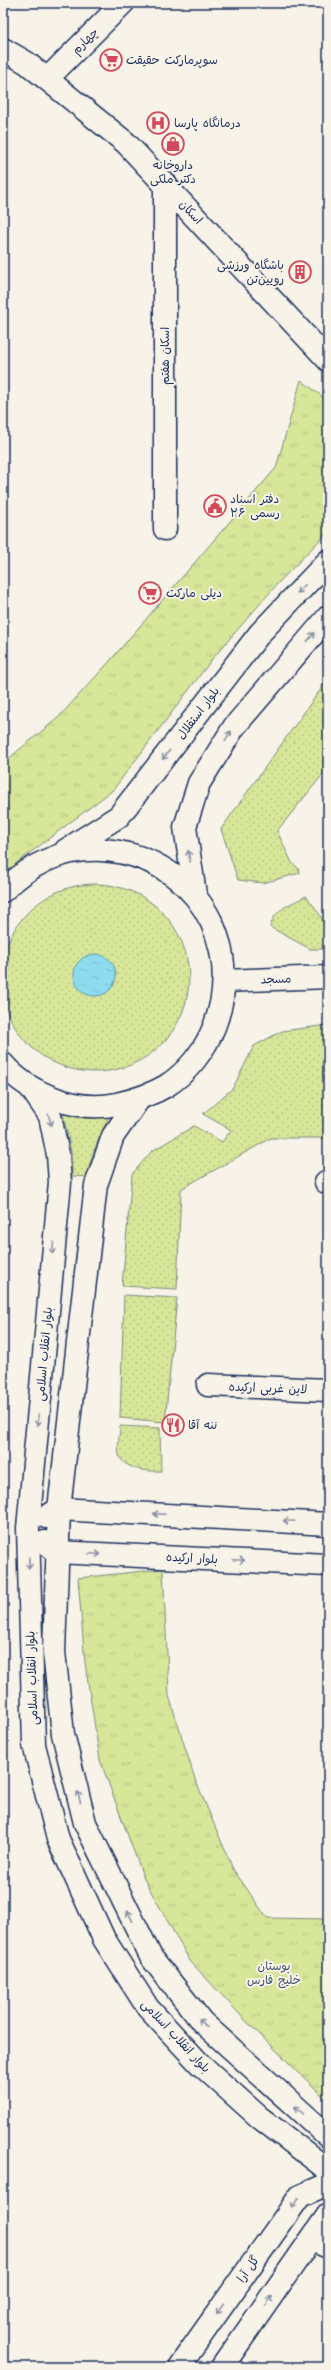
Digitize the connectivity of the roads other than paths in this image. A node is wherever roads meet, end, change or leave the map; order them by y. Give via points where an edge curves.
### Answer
1 (123, 3) edge
2 (3, 49) edge
3 (47, 79) junction
4 (165, 183) junction
5 (328, 360) edge
6 (165, 529) dead end
7 (328, 561) edge
8 (328, 617) edge
9 (60, 854) junction
10 (3, 891) edge
11 (195, 894) junction
12 (328, 978) edge
13 (225, 980) junction
14 (3, 1064) edge
15 (30, 1087) junction
16 (139, 1099) junction
17 (208, 1385) dead end
18 (328, 1390) edge
19 (59, 1509) junction
20 (328, 1524) edge
21 (28, 1528) junction
22 (56, 1552) junction
23 (328, 1565) edge
24 (328, 2136) edge
25 (328, 2170) edge
26 (328, 2184) edge
27 (328, 2215) edge
28 (320, 2243) edge
29 (179, 2367) edge
30 (222, 2367) edge

1 - 3 street, چهارم
2 - 3 street, اسکان
3 - 4 street, اسکان via 126,143
4 - 5 street, اسکان
4 - 6 street, اسکان هفتم
7 -> 9 street, بلوار استقلال via 260,633 119,816
11 -> 8 street via 185,827 199,783 234,727
9 - 10 street via 36,864
9 - 11 street via 90,849 119,851 147,859 173,874
11 - 13 street via 212,920 222,950
12 - 13 street, مسجد
13 - 16 street via 220,1011 209,1040 191,1065 167,1085
14 - 15 street
15 - 16 street via 55,1099 83,1105 111,1105
15 -> 21 street, بلوار انقلاب اسلامی via 50,1116 58,1155 60,1182
16 - 19 street, بلوار انقلاب اسلامی via 113,1136 96,1185
17 - 18 street, لاین غربی ارکیده
20 -> 19 street
19 - 21 street
19 - 22 street, بلوار انقلاب اسلامی
21 - 22 street
21 -> 25 street, بلوار انقلاب اسلامی via 34,1745 58,1839 104,1940 148,2008 200,2064 259,2116
22 -> 23 street, بلوار ارکیده
24 -> 22 street, بلوار انقلاب اسلامی via 202,2022 151,1957 85,1823 63,1734 54,1652
26 -> 29 street, گل آرا via 300,2196
27 - 28 street
30 -> 28 street

